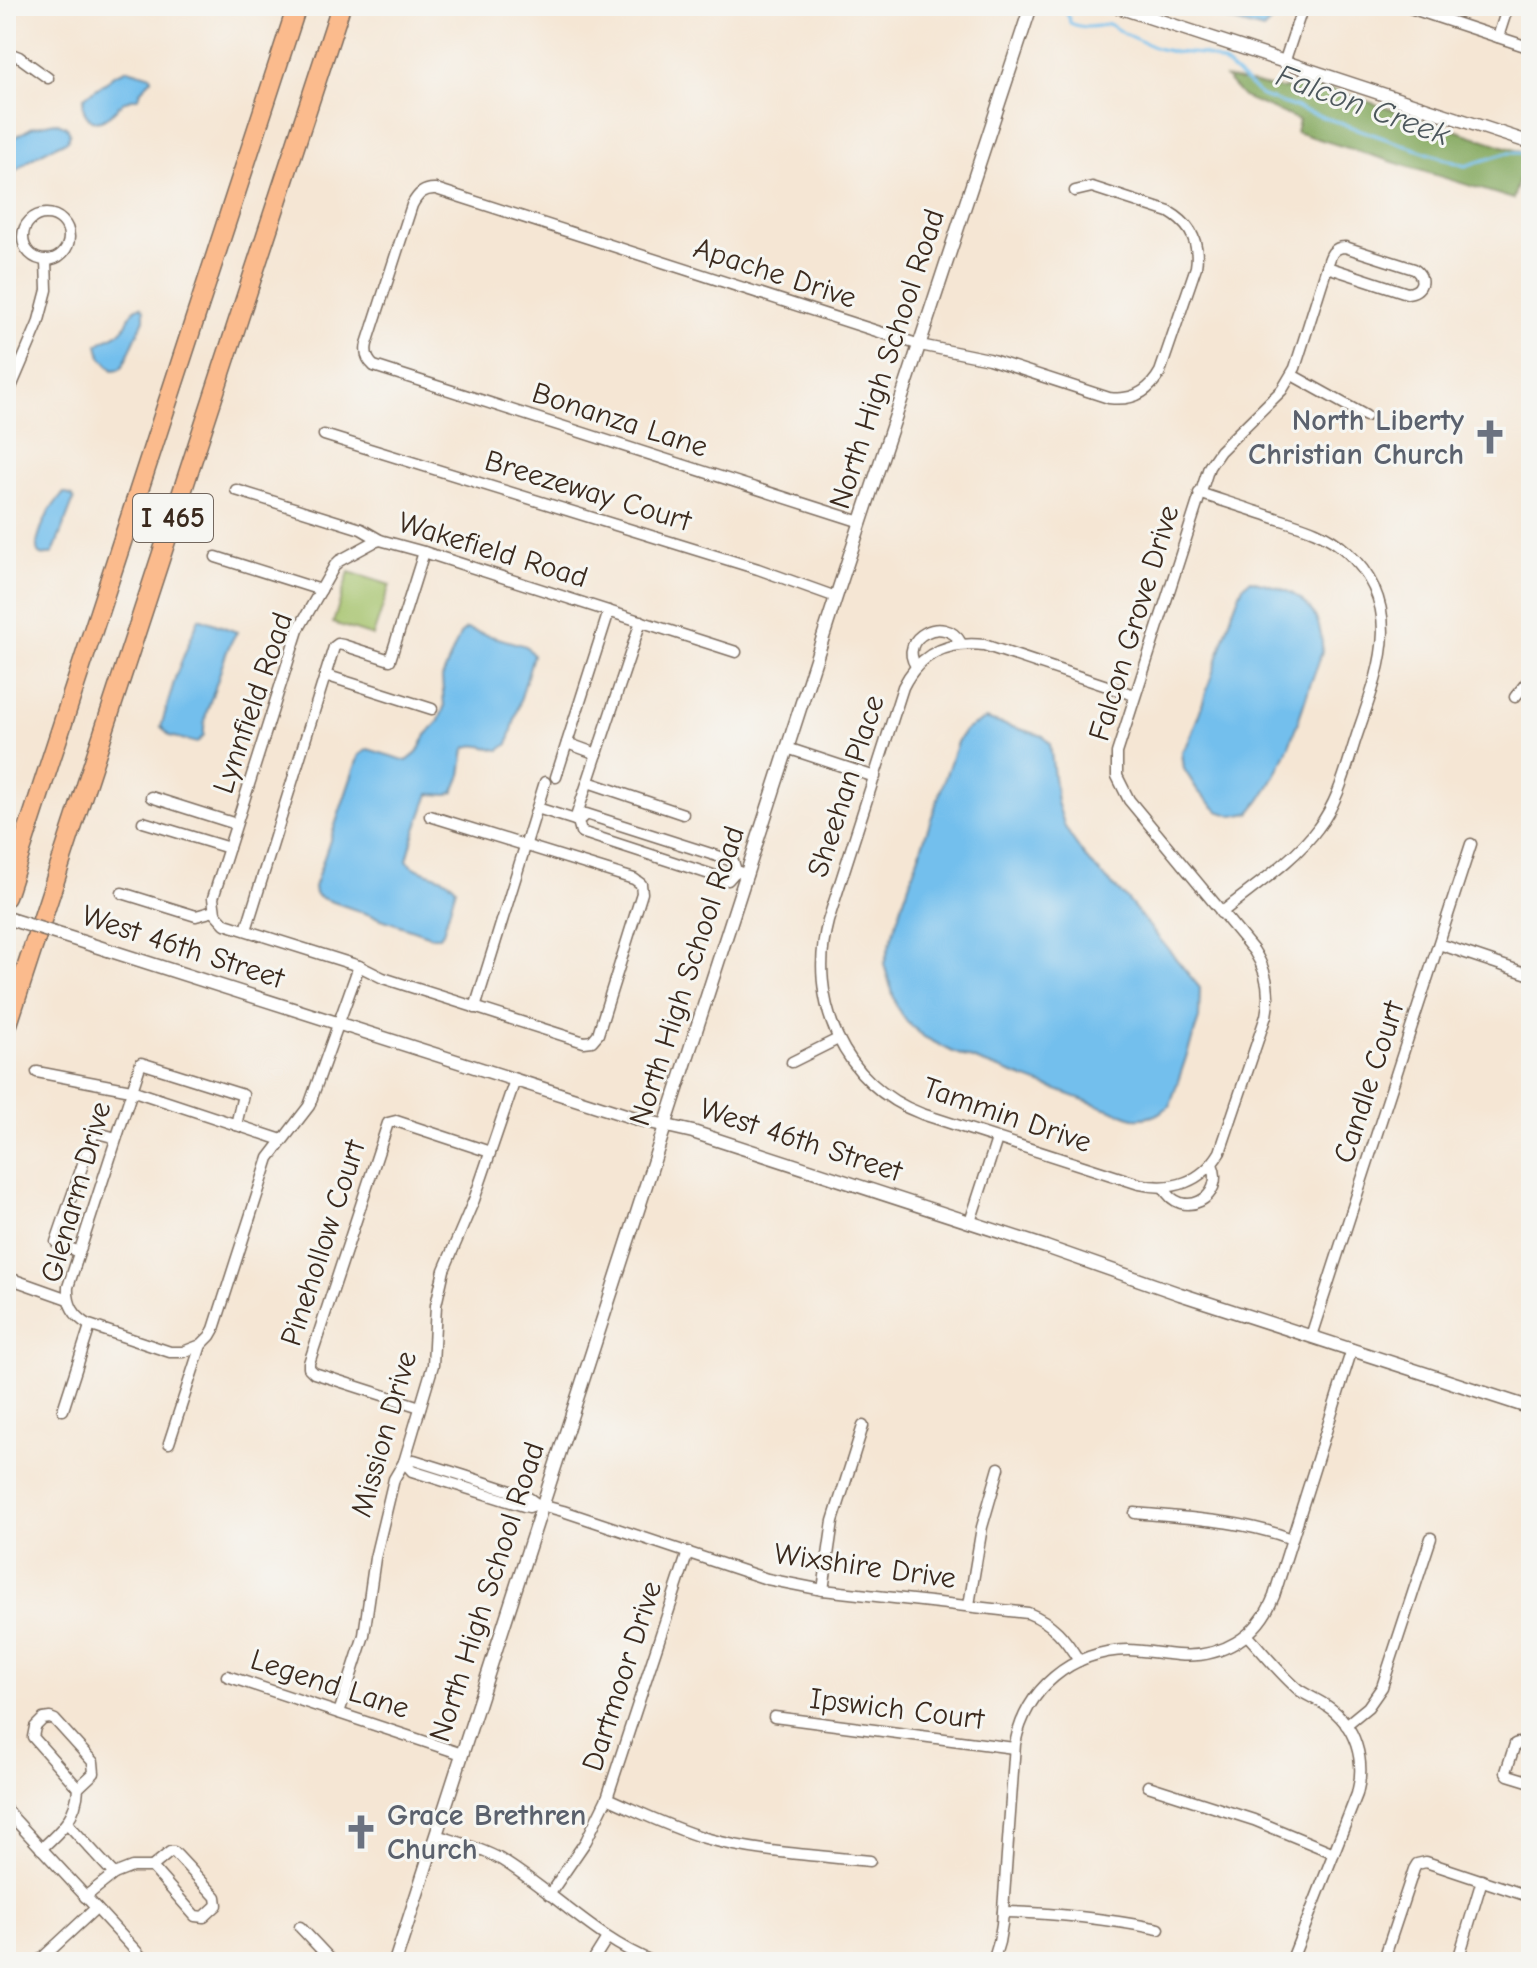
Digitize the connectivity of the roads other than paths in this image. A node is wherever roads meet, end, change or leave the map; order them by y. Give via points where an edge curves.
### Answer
1 (297, 6) edge
2 (341, 6) edge
3 (1031, 6) edge
4 (1115, 6) edge
5 (1303, 6) edge
6 (1404, 6) edge
7 (1508, 6) edge
8 (1498, 37) junction
9 (1531, 48) edge
10 (6, 52) edge
11 (1284, 63) junction
12 (48, 78) dead end
13 (1531, 143) edge
14 (1075, 191) dead end
15 (46, 260) junction
16 (1327, 267) junction
17 (920, 345) junction
18 (368, 359) joint
19 (1292, 375) junction
20 (6, 399) edge
21 (1366, 416) dead end
22 (324, 435) dead end
23 (236, 490) dead end
24 (1199, 493) junction
25 (861, 522) junction
26 (380, 540) junction
27 (424, 552) junction
28 (216, 557) dead end
29 (321, 590) junction
30 (836, 597) junction
31 (609, 611) junction
32 (641, 621) junction
33 (961, 643) junction
34 (736, 652) dead end
35 (916, 666) junction
36 (325, 675) junction
37 (1531, 677) edge
38 (1134, 695) junction
39 (1515, 697) dead end
40 (432, 709) dead end
41 (567, 743) junction
42 (787, 748) junction
43 (597, 754) junction
44 (875, 777) junction
45 (588, 782) junction
46 (151, 797) dead end
47 (537, 808) junction
48 (683, 814) dead end
49 (430, 816) dead end
50 (576, 820) junction
51 (143, 822) dead end
52 (236, 824) junction
53 (661, 838) junction
54 (1471, 844) dead end
55 (526, 845) junction
56 (229, 848) junction
57 (655, 856) junction
58 (742, 873) junction
59 (122, 893) dead end
60 (6, 897) edge
61 (214, 911) junction
62 (1221, 913) junction
63 (6, 918) edge
64 (828, 922) joint
65 (246, 930) junction
66 (1439, 944) junction
67 (359, 966) junction
68 (1531, 975) edge
69 (475, 1008) junction
70 (339, 1024) junction
71 (6, 1030) edge
72 (838, 1039) junction
73 (792, 1062) dead end
74 (37, 1072) dead end
75 (515, 1080) junction
76 (131, 1090) junction
77 (236, 1125) junction
78 (666, 1125) junction
79 (116, 1138) junction
80 (997, 1139) junction
81 (282, 1140) junction
82 (490, 1152) junction
83 (1212, 1164) junction
84 (1164, 1188) junction
85 (970, 1222) junction
86 (79, 1252) junction
87 (6, 1277) edge
88 (68, 1299) junction
89 (90, 1326) junction
90 (1311, 1336) junction
91 (201, 1345) junction
92 (1352, 1349) junction
93 (420, 1407) junction
94 (1531, 1408) edge
95 (63, 1410) dead end
96 (863, 1426) dead end
97 (169, 1443) dead end
98 (404, 1462) junction
99 (999, 1468) dead end
100 (540, 1505) junction
101 (1135, 1513) dead end
102 (1431, 1538) dead end
103 (1292, 1539) junction
104 (688, 1552) junction
105 (823, 1590) junction
106 (969, 1605) junction
107 (1247, 1635) junction
108 (1079, 1661) junction
109 (227, 1676) dead end
110 (339, 1713) junction
111 (774, 1717) dead end
112 (1346, 1725) junction
113 (1531, 1747) edge
114 (1014, 1748) junction
115 (462, 1754) junction
116 (1531, 1782) edge
117 (1148, 1786) dead end
118 (78, 1788) junction
119 (607, 1798) junction
120 (6, 1810) edge
121 (67, 1823) junction
122 (436, 1835) junction
123 (41, 1849) junction
124 (1334, 1853) junction
125 (870, 1861) dead end
126 (152, 1867) junction
127 (114, 1874) junction
128 (1531, 1874) edge
129 (1482, 1880) junction
130 (549, 1895) junction
131 (1528, 1896) edge
132 (85, 1897) junction
133 (96, 1908) junction
134 (1003, 1912) junction
135 (300, 1927) dead end
136 (1159, 1929) dead end
137 (607, 1938) junction
138 (40, 1960) dead end
139 (1459, 1961) edge
140 (146, 1962) edge
141 (333, 1962) edge
142 (395, 1962) edge
143 (592, 1962) edge
144 (654, 1962) edge
145 (993, 1962) edge
146 (1291, 1962) edge
147 (1383, 1962) edge

1 - 60 highway, I 465
2 - 71 highway, I 465
3 - 17 street, North High School Road
4 - 11 street
5 - 11 street
6 - 8 street
7 - 8 street
8 - 9 street
10 - 12 street
11 - 13 street
14 - 17 street, Apache Drive via 1092,187 1169,212 1192,235 1196,267 1154,383 1137,396 1114,399 989,359
15 - 15 street via 32,255 23,235 35,217 50,214 63,221 69,242 61,255
15 - 20 street via 41,313
16 - 16 street via 1332,252 1345,247 1414,269 1421,284 1407,293
16 - 19 street, Falcon Grove Drive
17 - 18 street, Apache Drive via 425,189 412,205 367,344
17 - 25 street, North High School Road
18 - 25 street, Bonanza Lane via 380,368
19 - 21 street
19 - 24 street, Falcon Grove Drive via 1216,456
22 - 30 street, Breezeway Court
23 - 26 street, Wakefield Road via 361,529
24 - 38 street, Falcon Grove Drive
24 - 62 street via 1326,536 1363,570 1382,617 1380,667 1336,797 1307,841
25 - 30 street, North High School Road
26 - 27 street, Wakefield Road
26 - 29 street, Lynnfield Road via 338,562
27 - 31 street, Wakefield Road
27 - 36 street via 390,660 338,644
28 - 29 street
29 - 52 street, Lynnfield Road via 298,630
30 - 42 street, North High School Road
31 - 32 street, Wakefield Road
31 - 41 street
32 - 34 street, Wakefield Road
32 - 43 street
33 - 35 street, Sheehan Place
33 - 35 street, Sheehan Place via 952,632 928,632 914,644
33 - 38 street via 984,645
35 - 44 street, Sheehan Place via 903,687
36 - 40 street
36 - 65 street
37 - 39 street
38 - 62 street, Falcon Grove Drive via 1117,753 1122,789
41 - 43 street
41 - 47 street
42 - 44 street
42 - 58 street, North High School Road
43 - 45 street
44 - 64 street, Sheehan Place
45 - 48 street
45 - 50 street
46 - 52 street
47 - 50 street
47 - 55 street
49 - 55 street
50 - 53 street via 586,814
50 - 57 street via 581,832
51 - 56 street
52 - 56 street, Lynnfield Road
53 - 57 street
53 - 58 street via 733,861
54 - 66 street, Candle Court
55 - 69 street
55 - 69 street via 641,884 598,1034 584,1042
56 - 61 street, Lynnfield Road
57 - 58 street via 728,880
58 - 78 street, North High School Road
59 - 61 street via 196,916
61 - 65 street via 225,924
62 - 83 street, Falcon Grove Drive via 1259,959 1269,996 1224,1144
63 - 70 street, West 46th Street, bridge
64 - 72 street, Tammin Drive via 821,982
65 - 67 street
66 - 68 street
66 - 90 street, Candle Court
67 - 69 street
67 - 70 street
70 - 75 street, West 46th Street
70 - 81 street via 309,1106
72 - 73 street
72 - 80 street, Tammin Drive via 860,1071 894,1100
74 - 76 street
75 - 78 street, West 46th Street
75 - 82 street, Mission Drive
76 - 77 street
76 - 77 street via 141,1063 243,1095
76 - 79 street, Glenarm Drive
77 - 81 street
78 - 85 street, West 46th Street
78 - 100 street, North High School Road
79 - 86 street, Glenarm Drive
79 - 86 street via 94,1132 56,1242
80 - 84 street, Tammin Drive
80 - 85 street
81 - 91 street via 269,1158 214,1329
82 - 93 street, Mission Drive via 444,1270 433,1365
82 - 93 street, Pinehollow Court via 396,1121 388,1123 309,1363 314,1373
83 - 84 street via 1195,1179
83 - 84 street, Falcon Grove Drive via 1214,1185 1201,1201 1181,1203
85 - 90 street, West 46th Street
86 - 88 street, Glenarm Drive
87 - 88 street
88 - 89 street, Glenarm Drive via 77,1318
89 - 91 street via 170,1352
89 - 95 street
90 - 92 street, West 46th Street
91 - 97 street
92 - 94 street, West 46th Street
92 - 103 street
93 - 98 street, Mission Drive
96 - 105 street via 833,1521
98 - 100 street, Wixshire Drive via 412,1471 496,1498
98 - 110 street, Mission Drive via 394,1479 364,1635
99 - 106 street via 980,1536
100 - 104 street, Wixshire Drive
100 - 115 street, North High School Road
101 - 103 street via 1214,1521
102 - 112 street via 1382,1687
103 - 107 street via 1268,1609
104 - 105 street, Wixshire Drive via 767,1579
104 - 119 street, Dartmoor Drive
105 - 106 street, Wixshire Drive
106 - 108 street, Wixshire Drive via 1041,1618 1066,1639
107 - 108 street via 1222,1650 1200,1655 1125,1650
107 - 112 street via 1299,1689
108 - 114 street via 1036,1694
109 - 110 street, Legend Lane
110 - 115 street, Legend Lane
111 - 114 street, Ipswich Court
112 - 124 street via 1354,1736 1361,1777
113 - 116 street via 1515,1744 1506,1771
114 - 134 street
115 - 122 street, North High School Road
117 - 124 street
118 - 118 street via 94,1773 93,1762 55,1720 43,1719 33,1737
118 - 121 street
119 - 125 street via 721,1842
119 - 130 street, Dartmoor Drive via 586,1841
120 - 123 street
121 - 123 street
121 - 127 street
122 - 130 street via 502,1860
122 - 142 street, North High School Road
123 - 132 street
124 - 146 street
126 - 126 street via 197,1917 217,1905 216,1897 174,1852
126 - 127 street
127 - 132 street
128 - 131 street
129 - 131 street
129 - 139 street
129 - 147 street via 1419,1863
130 - 137 street
132 - 133 street
133 - 138 street
133 - 140 street
134 - 136 street via 1087,1917
134 - 145 street
135 - 141 street
137 - 143 street
137 - 144 street

